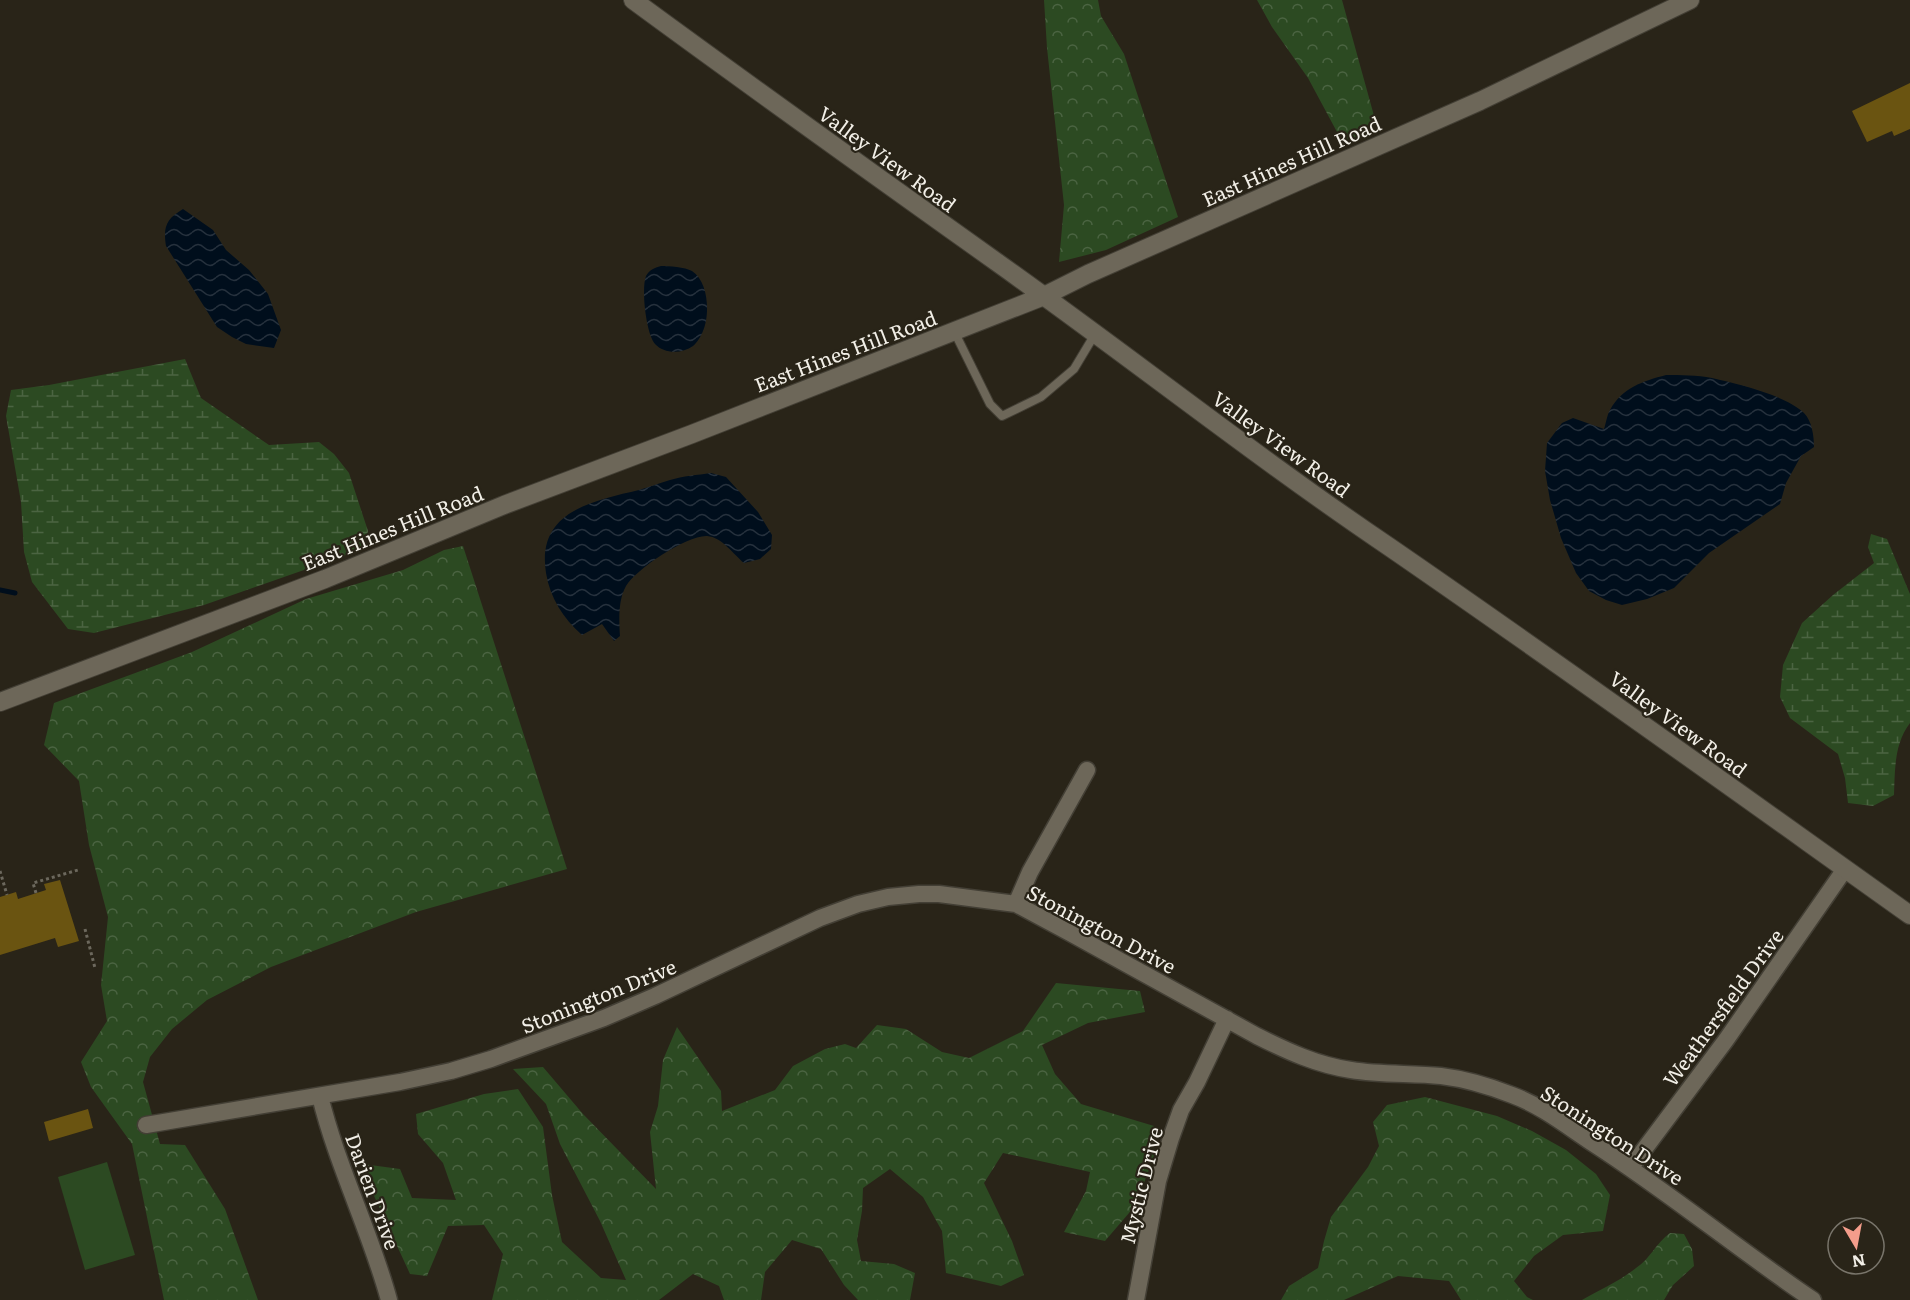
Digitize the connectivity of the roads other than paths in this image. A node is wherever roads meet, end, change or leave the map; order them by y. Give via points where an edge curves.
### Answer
1 (633, 0) edge
2 (1690, 0) edge
3 (1044, 296) junction
4 (954, 331) junction
5 (1095, 334) junction
6 (0, 702) edge
7 (1087, 770) dead end
8 (1845, 869) junction
9 (1016, 904) junction
10 (1910, 915) edge
11 (1227, 1019) junction
12 (320, 1096) junction
13 (146, 1125) dead end
14 (1631, 1167) junction
15 (389, 1300) edge
16 (1136, 1300) edge
17 (1813, 1300) edge

1 - 3 street, Valley View Road
2 - 3 street, East Hines Hill Road via 1479,101
3 - 4 street, East Hines Hill Road
3 - 5 street, Valley View Road
4 - 5 lane via 990,404 1002,416 1041,397 1074,369
4 - 6 street, East Hines Hill Road via 504,505 325,579
5 - 8 street, Valley View Road
7 - 9 street
8 - 10 street, Valley View Road
8 - 14 street, Weathersfield Drive via 1726,1040
9 - 11 street, Stonington Drive
9 - 12 street, Stonington Drive via 939,894 858,903 655,996 530,1046 451,1071
11 - 14 street, Stonington Drive via 1315,1062 1348,1070 1463,1080 1515,1096
11 - 16 street, Mystic Drive via 1171,1138 1158,1181
12 - 13 street, Stonington Drive
12 - 15 street, Darien Drive
14 - 17 street, Stonington Drive

